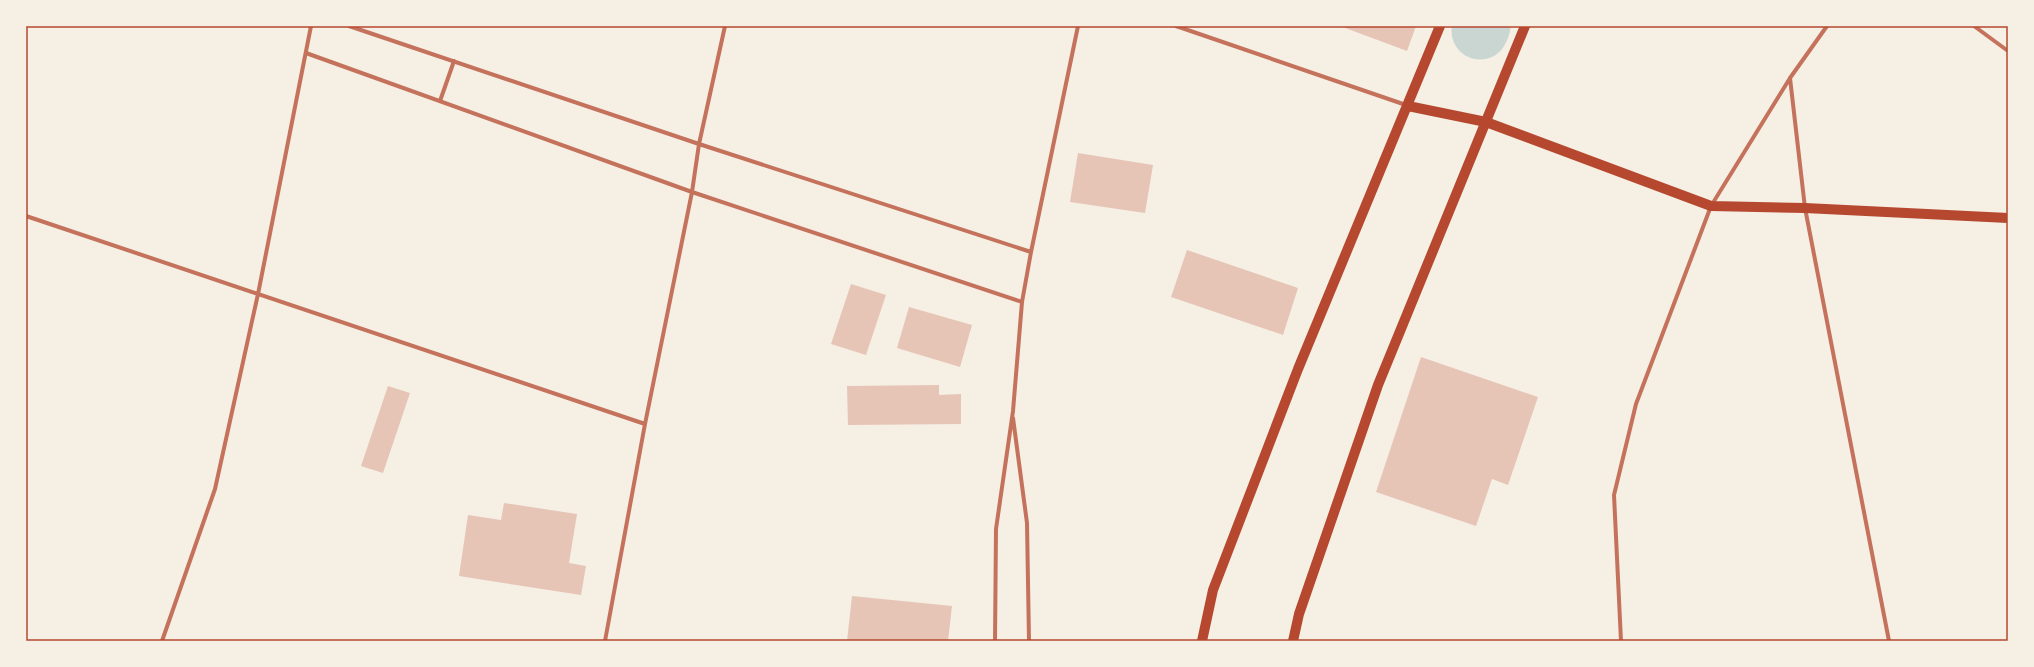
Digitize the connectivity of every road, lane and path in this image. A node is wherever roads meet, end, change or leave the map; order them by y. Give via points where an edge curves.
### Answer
1 (311, 26) edge
2 (349, 26) edge
3 (726, 26) edge
4 (1078, 26) edge
5 (1176, 26) edge
6 (1440, 26) edge
7 (1525, 26) edge
8 (1827, 26) edge
9 (1974, 26) edge
10 (2008, 51) edge
11 (306, 53) junction
12 (454, 61) junction
13 (1790, 78) junction
14 (440, 101) junction
15 (1408, 106) junction
16 (1486, 122) junction
17 (699, 144) junction
18 (692, 192) junction
19 (1711, 206) junction
20 (1805, 208) junction
21 (26, 216) edge
22 (2008, 218) edge
23 (1031, 252) junction
24 (258, 294) junction
25 (1022, 302) junction
26 (1013, 411) junction
27 (645, 424) junction
28 (162, 641) edge
29 (605, 641) edge
30 (995, 641) edge
31 (1028, 641) edge
32 (1202, 641) edge
33 (1293, 641) edge
34 (1621, 641) edge
35 (1889, 641) edge

1 - 11 street
2 - 12 street
3 - 17 street
4 - 23 street
5 - 15 street
6 - 15 main road
7 - 16 main road
8 - 13 street
9 - 10 street
11 - 14 street
11 - 24 street
12 - 14 street
12 - 17 street
13 - 19 street
13 - 20 street
14 - 18 street
15 - 16 main road
15 - 32 main road via 1298,369 1213,590
16 - 19 main road
16 - 33 main road via 1378,385 1299,614
17 - 18 street
17 - 23 street
18 - 25 street
18 - 27 street
19 - 20 main road
19 - 34 street via 1636,404 1614,495
20 - 22 main road
20 - 35 street
21 - 24 street
23 - 25 street
24 - 27 street
24 - 28 street via 215,489
25 - 26 street
26 - 30 street via 996,528
26 - 31 street via 1027,523
27 - 29 street

